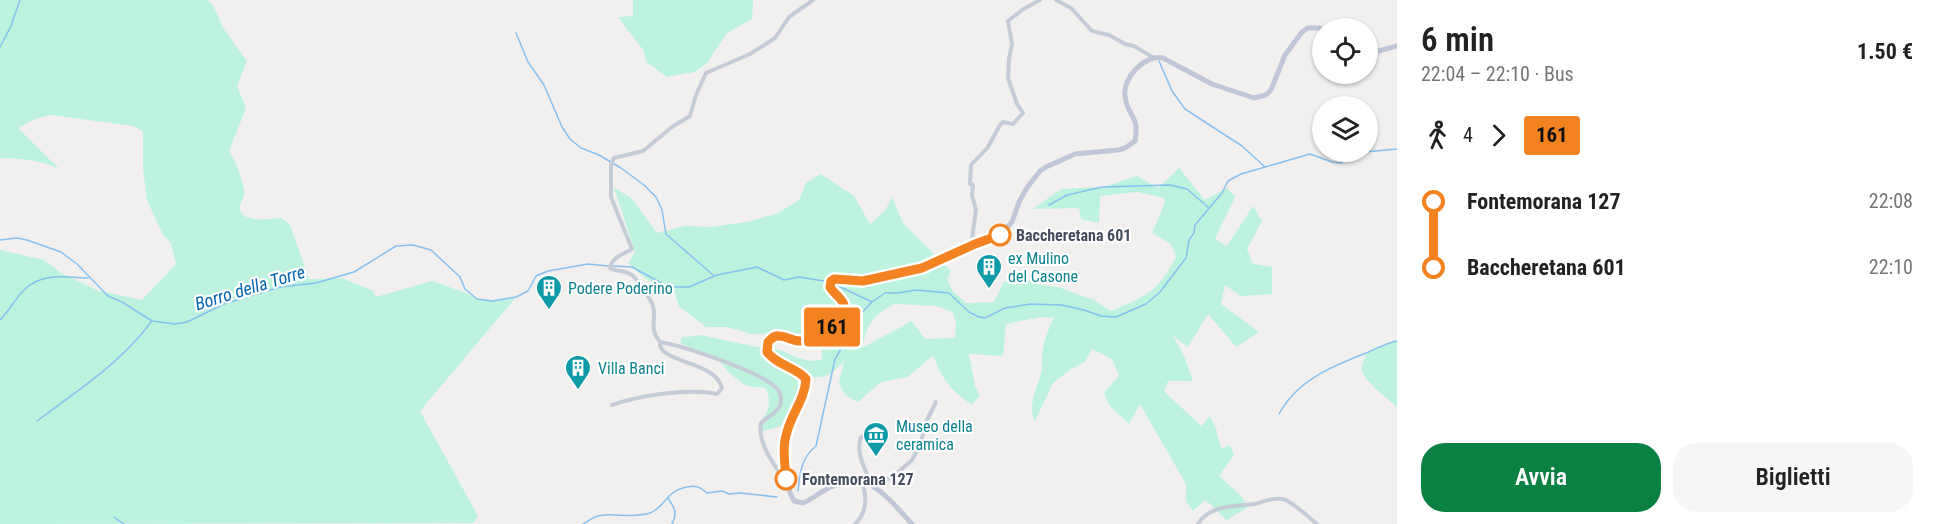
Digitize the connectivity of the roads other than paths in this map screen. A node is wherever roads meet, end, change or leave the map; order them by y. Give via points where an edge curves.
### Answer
1 (813, 0) edge
2 (1040, 0) edge
3 (1056, 0) edge
4 (1312, 28) edge
5 (1397, 46) edge
6 (1378, 51) edge
7 (1154, 58) junction
8 (971, 246) junction
9 (660, 342) junction
10 (936, 402) dead end
11 (612, 405) dead end
12 (869, 434) dead end
13 (786, 480) junction
14 (860, 481) junction
15 (872, 486) junction
16 (855, 524) edge
17 (912, 524) edge
18 (1198, 524) edge
19 (1317, 524) edge

1 - 9 street via 789,18 775,38 706,73 690,116 643,151 612,161 610,197 632,249 614,260 610,268 632,274 642,287 654,307 652,322
2 - 8 street via 1008,21 1012,45 1008,78 1023,114 1013,124 1000,125 972,165 970,184 976,210
3 - 7 street via 1071,8 1092,31 1109,35
4 - 7 street via 1302,32 1285,55 1271,90 1254,98 1212,84 1170,60
5 - 6 street
7 - 8 street via 1139,66 1125,90 1136,123 1135,141 1118,150 1075,154 1046,167 1022,195 1008,228
8 - 13 street via 922,268 863,281 838,278 831,283 832,290 845,308 835,325 810,341 775,336 768,342 771,357 806,379 785,438
9 - 11 street via 659,347 666,355 693,363 709,373 721,383 720,392 673,393
9 - 13 street via 742,368 779,390 780,405 760,427 763,442
10 - 15 street via 912,460 896,474
12 - 15 street via 861,437 859,455
13 - 14 street via 798,503 831,487
14 - 15 street
14 - 16 street via 867,500
15 - 17 street
18 - 19 street via 1214,511 1277,499 1284,499

